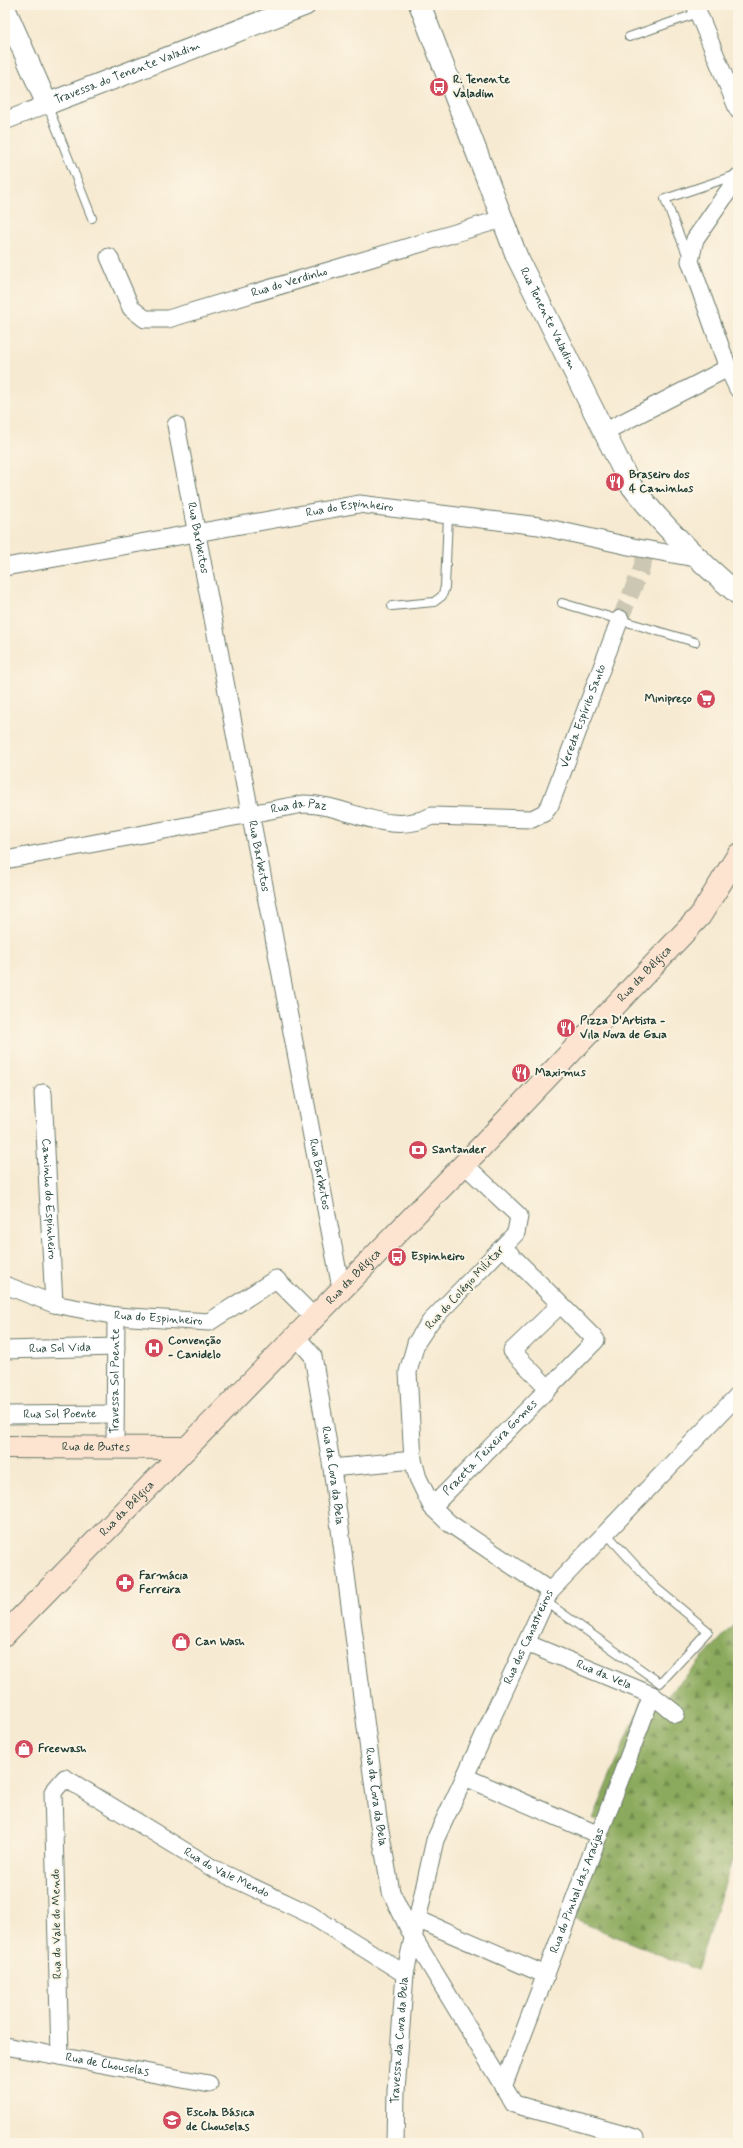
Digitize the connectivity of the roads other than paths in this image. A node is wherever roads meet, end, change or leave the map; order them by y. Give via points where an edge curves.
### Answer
1 (305, 5) edge
2 (420, 5) edge
3 (5, 9) edge
4 (696, 9) edge
5 (629, 37) dead end
6 (47, 104) junction
7 (738, 110) edge
8 (5, 121) edge
9 (738, 176) edge
10 (92, 218) dead end
11 (502, 219) junction
12 (109, 257) dead end
13 (690, 261) junction
14 (728, 368) junction
15 (738, 387) edge
16 (176, 425) dead end
17 (604, 432) junction
18 (448, 516) junction
19 (198, 532) junction
20 (695, 558) junction
21 (5, 567) edge
22 (738, 594) edge
23 (562, 603) dead end
24 (392, 606) dead end
25 (620, 619) junction
26 (695, 642) dead end
27 (251, 813) junction
28 (544, 813) joint
29 (738, 855) edge
30 (5, 860) edge
31 (43, 1093) dead end
32 (464, 1164) junction
33 (502, 1247) junction
34 (5, 1284) edge
35 (341, 1288) junction
36 (54, 1304) junction
37 (560, 1305) junction
38 (116, 1316) junction
39 (314, 1317) junction
40 (295, 1336) junction
41 (116, 1347) junction
42 (5, 1350) edge
43 (548, 1388) junction
44 (738, 1396) edge
45 (115, 1414) junction
46 (5, 1415) edge
47 (115, 1446) junction
48 (5, 1447) edge
49 (187, 1448) junction
50 (414, 1460) junction
51 (332, 1468) junction
52 (432, 1507) junction
53 (606, 1533) junction
54 (548, 1596) junction
55 (5, 1634) edge
56 (526, 1643) junction
57 (652, 1695) junction
58 (676, 1714) dead end
59 (465, 1777) junction
60 (53, 1792) joint
61 (599, 1834) junction
62 (417, 1919) junction
63 (413, 1937) junction
64 (405, 1974) junction
65 (546, 1975) junction
66 (5, 2046) edge
67 (60, 2056) junction
68 (209, 2084) dead end
69 (503, 2087) junction
70 (395, 2143) edge
71 (633, 2143) edge

1 - 6 street, Travessa do Tenente Valadim
2 - 11 street, Rua Tenente Valadim
3 - 6 street, Travessa do Tenente Valadim
4 - 5 lane
4 - 7 street
6 - 8 street
6 - 10 lane
9 - 13 street via 695,239
9 - 13 lane via 665,199
11 - 12 street, Rua do Verdinho via 168,319 145,319 131,308
11 - 17 street, Rua Tenente Valadim via 517,257
13 - 14 street
14 - 15 street
14 - 17 street
16 - 19 street, Rua Barbeitos
17 - 20 street, Rua Tenente Valadim via 630,484 650,510
18 - 19 street, Rua do Espinheiro via 359,504
18 - 20 street, Rua do Espinheiro via 539,526
18 - 24 lane via 445,587 442,596 434,602
19 - 21 street, Rua do Espinheiro
19 - 27 street, Rua Barbeitos
20 - 22 street, Rua Tenente Valadim
23 - 25 lane
25 - 26 lane
25 - 28 street, Vereda Espírito Santo via 550,805
27 - 28 street, Rua da Paz via 303,804 320,804 380,823 417,823 432,816 532,819
27 - 30 street, Rua da Paz
27 - 35 street, Rua Barbeitos
29 - 32 main road, Rua da Bélgica via 700,916
31 - 36 street, Caminho do Espinheiro
32 - 33 street, Rua do Colégio Militar via 518,1216 516,1233
32 - 35 main road, Rua da Bélgica
33 - 37 street, Praceta Teixeira Gomes
33 - 50 street, Rua do Colégio Militar via 430,1322 416,1344 408,1372
34 - 36 street, Rua do Espinheiro
35 - 39 main road, Rua da Bélgica
36 - 38 street, Rua do Espinheiro
37 - 43 street, Praceta Teixeira Gomes via 596,1340
37 - 43 street via 512,1351
38 - 39 street, Rua do Espinheiro via 209,1322 276,1279
38 - 41 street, Travessa Sol Poente
39 - 40 main road, Rua da Bélgica
40 - 49 main road, Rua da Bélgica
40 - 51 street, Rua da Cova da Bela via 313,1356
41 - 42 street, Rua Sol Vida
41 - 45 street, Travessa Sol Poente
43 - 52 street, Praceta Teixeira Gomes
44 - 53 street, Rua dos Canastreiros
45 - 46 street, Rua Sol Poente
45 - 47 street, Travessa Sol Poente
47 - 48 main road, Rua de Bustes
47 - 49 main road, Rua de Bustes
49 - 55 main road, Rua da Bélgica
50 - 51 street
50 - 52 street, Rua do Colégio Militar via 418,1478
51 - 63 street, Rua da Cova da Bela via 378,1819 391,1892
52 - 54 street, Rua do Colégio Militar
53 - 54 street, Rua dos Canastreiros
53 - 54 lane via 655,1587 708,1631 660,1683
54 - 56 street, Rua dos Canastreiros
56 - 57 street, Rua da Vela
56 - 59 street, Rua dos Canastreiros
57 - 58 street, Rua da Vela
57 - 61 street, Rua do Pinhal das Araújas
59 - 61 street
59 - 62 street, Rua dos Canastreiros via 435,1840
60 - 64 street, Rua do Vale Mendo via 65,1778 214,1869 309,1914
60 - 67 street, Rua do Vale do Mendo
61 - 65 street, Rua do Pinhal das Araújas
62 - 63 street, Rua dos Canastreiros
62 - 65 street
63 - 64 street, Travessa da Cova da Bela
63 - 69 street, Rua da Cova da Bela
64 - 70 street, Travessa da Cova da Bela via 396,2091
65 - 69 street, Rua do Pinhal das Araújas
66 - 67 street, Rua de Chouselas
67 - 68 street, Rua de Chouselas
69 - 71 street, Rua da Cova da Bela via 514,2104 635,2138

